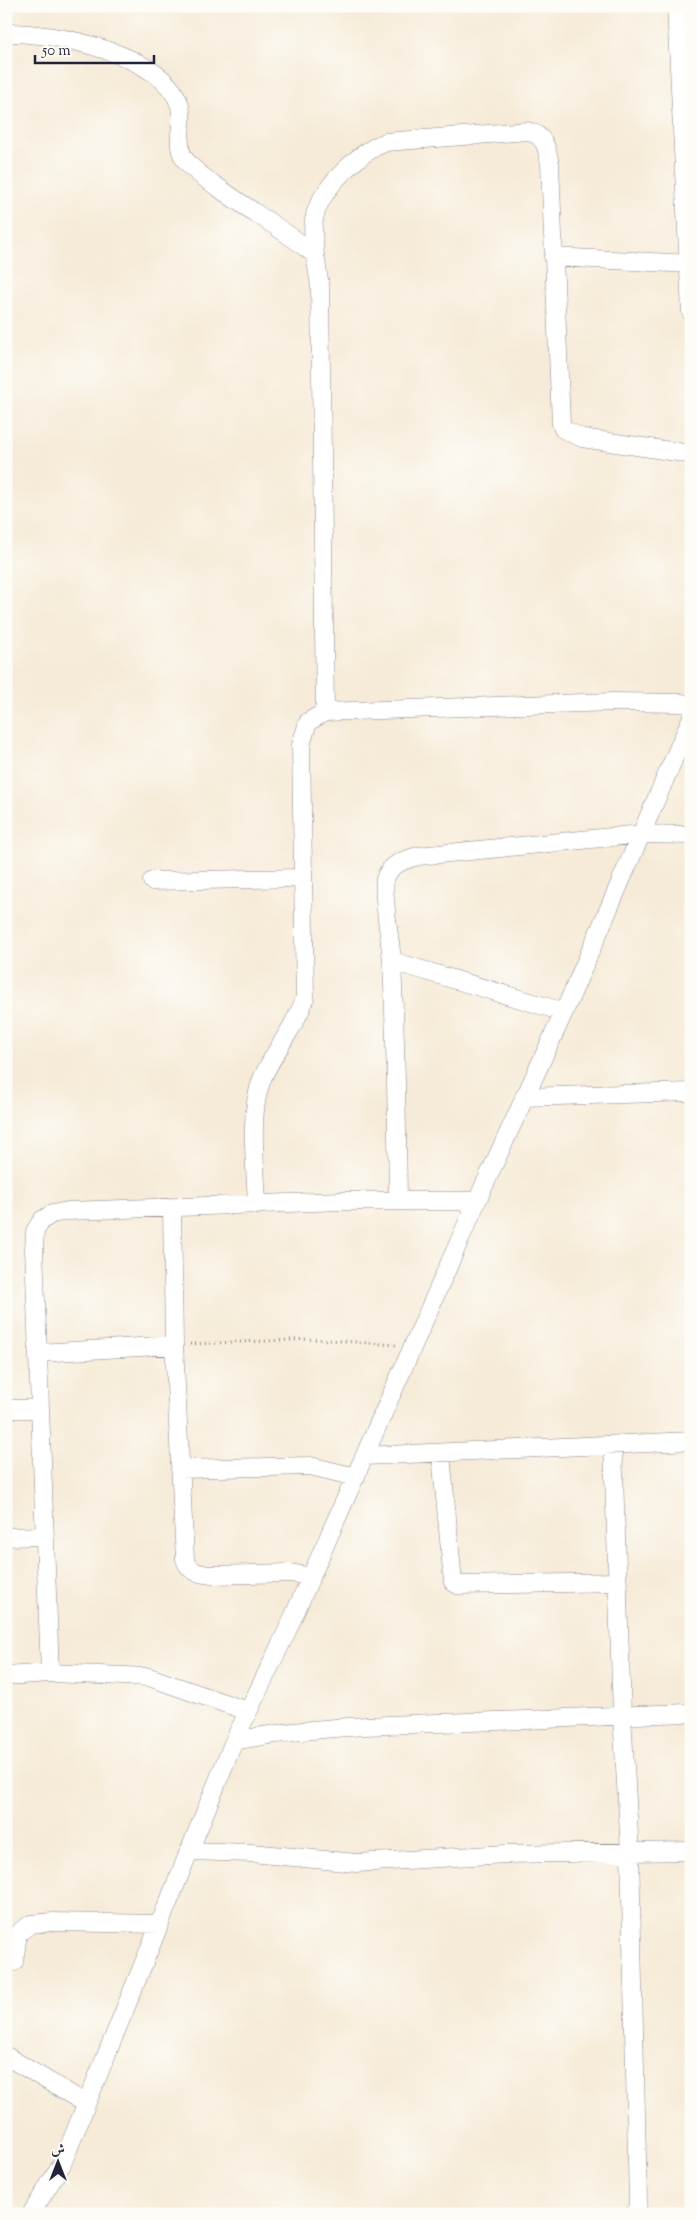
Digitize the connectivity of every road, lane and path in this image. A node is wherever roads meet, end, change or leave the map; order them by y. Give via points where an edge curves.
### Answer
1 (676, 6) edge
2 (6, 33) edge
3 (315, 255) junction
4 (553, 257) junction
5 (690, 264) edge
6 (691, 312) edge
7 (691, 454) edge
8 (691, 705) edge
9 (325, 712) junction
10 (691, 719) edge
11 (642, 834) junction
12 (691, 835) edge
13 (303, 878) junction
14 (152, 881) dead end
15 (392, 961) junction
16 (564, 1012) junction
17 (691, 1092) edge
18 (524, 1097) junction
19 (398, 1200) junction
20 (477, 1201) junction
21 (258, 1205) junction
22 (172, 1207) junction
23 (174, 1345) junction
24 (413, 1346) junction
25 (38, 1353) junction
26 (6, 1409) edge
27 (39, 1409) junction
28 (691, 1441) edge
29 (614, 1445) junction
30 (441, 1454) junction
31 (365, 1456) junction
32 (180, 1469) junction
33 (356, 1477) junction
34 (44, 1536) junction
35 (6, 1538) edge
36 (311, 1577) junction
37 (618, 1582) junction
38 (50, 1673) junction
39 (6, 1676) edge
40 (247, 1711) junction
41 (691, 1713) edge
42 (622, 1715) junction
43 (234, 1741) junction
44 (190, 1851) junction
45 (691, 1851) edge
46 (630, 1852) junction
47 (160, 1924) junction
48 (14, 1962) dead end
49 (6, 2056) edge
50 (85, 2103) junction
51 (30, 2214) edge
52 (636, 2214) edge

1 - 5 street
2 - 3 street via 38,34 78,41 105,49 149,71 165,84 180,105 180,146 185,160 216,186
3 - 4 street via 313,223 316,211 342,173 373,147 386,142 527,131 537,133 547,151 551,177
3 - 9 street via 320,286
4 - 5 street
4 - 7 street via 561,423 564,429 582,438
5 - 6 street
8 - 9 street via 613,702
9 - 13 street via 308,722 301,745
10 - 11 street
11 - 12 street
11 - 15 street via 418,856 402,861 392,868 386,879
11 - 16 street
13 - 14 street
13 - 21 street via 305,998 300,1013 270,1061 258,1092 255,1116
15 - 16 street
15 - 19 street
16 - 18 street
17 - 18 street
18 - 20 street
19 - 20 street
19 - 21 street
20 - 24 street
21 - 22 street
22 - 23 street
22 - 25 street via 68,1211 42,1220 35,1231 34,1249
23 - 24 path via 314,1339
23 - 25 street
23 - 32 street
24 - 31 street
25 - 27 street
26 - 27 street
27 - 34 street
28 - 29 street
29 - 30 street
29 - 37 street
30 - 31 street
30 - 37 street via 453,1582 458,1585
31 - 33 street
32 - 33 street via 310,1466
32 - 36 street via 184,1559 192,1570 212,1575 291,1573
33 - 36 street
34 - 35 street
34 - 38 street
36 - 40 street
37 - 42 street
38 - 39 street
38 - 40 street via 149,1677
40 - 43 street
41 - 42 street
42 - 43 street via 321,1730
42 - 46 street
43 - 44 street
44 - 46 street via 357,1863 506,1854
44 - 47 street
45 - 46 street
46 - 52 street
47 - 48 street via 31,1924 18,1932
47 - 50 street
49 - 50 street
50 - 51 street via 62,2164

